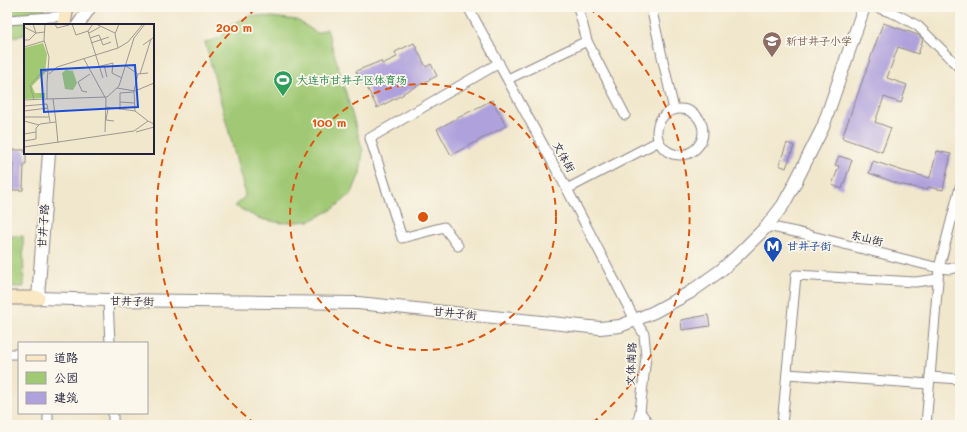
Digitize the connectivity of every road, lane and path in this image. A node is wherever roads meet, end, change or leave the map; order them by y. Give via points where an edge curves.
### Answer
1 (90, 7) edge
2 (468, 7) edge
3 (578, 7) edge
4 (650, 7) edge
5 (864, 7) edge
6 (876, 7) edge
7 (65, 16) edge
8 (7, 20) edge
9 (79, 24) edge
10 (587, 41) junction
11 (499, 63) junction
12 (960, 68) edge
13 (508, 79) junction
14 (674, 110) junction
15 (625, 115) dead end
16 (659, 141) junction
17 (49, 154) edge
18 (960, 187) edge
19 (567, 189) junction
20 (767, 226) junction
21 (458, 246) dead end
22 (960, 267) edge
23 (939, 268) junction
24 (938, 279) junction
25 (7, 298) edge
26 (38, 298) junction
27 (108, 300) junction
28 (635, 320) junction
29 (110, 342) edge
30 (7, 354) edge
31 (18, 354) edge
32 (787, 374) junction
33 (960, 379) edge
34 (930, 380) junction
35 (640, 412) junction
36 (48, 414) edge
37 (113, 414) edge
38 (48, 425) edge
39 (113, 425) edge
40 (637, 425) edge
41 (650, 425) edge
42 (782, 425) edge
43 (926, 425) edge

1 - 9 street
2 - 11 street, 文体街
3 - 10 street
4 - 14 street
5 - 20 street, 甘井子街 via 823,127 793,188
6 - 12 street via 918,26
7 - 8 street
10 - 13 street
10 - 15 street
11 - 13 street, 文体街
11 - 21 street via 370,138 402,238 444,227
13 - 19 street, 文体街
14 - 16 street via 661,119 657,134
14 - 16 street via 682,109 696,115 703,129 700,143 690,153 676,155 663,148
16 - 19 street
17 - 26 street, 甘井子路
18 - 23 street
19 - 28 street, 文体街
20 - 23 street, 东山街
20 - 28 street, 甘井子街 via 714,276 689,293
22 - 23 street, 东山街
23 - 24 street
24 - 32 street via 915,282 796,275
24 - 34 street
25 - 26 main road
26 - 27 street, 甘井子街
27 - 28 street, 甘井子街 via 358,303 600,328 620,326
27 - 29 street
28 - 35 street, 文体南路 via 644,334 646,356
30 - 31 street
32 - 34 street
32 - 42 street
33 - 34 street
34 - 43 street
35 - 40 street, 文体南路
35 - 41 street
36 - 38 street
37 - 39 street

